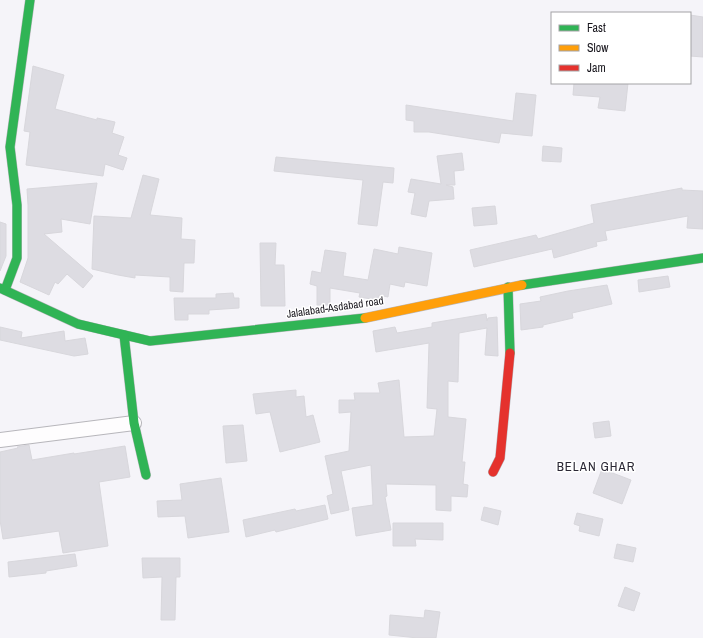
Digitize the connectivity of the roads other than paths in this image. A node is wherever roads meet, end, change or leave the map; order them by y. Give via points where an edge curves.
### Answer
1 (30, 0) edge
2 (703, 258) edge
3 (508, 288) junction
4 (2, 289) edge
5 (124, 335) junction
6 (134, 423) junction
7 (0, 440) edge
8 (493, 472) dead end
9 (146, 475) dead end

1 - 4 main road via 10,147 17,205 17,258
2 - 3 main road, Jalalabad-Asdabad road
3 - 5 main road, Jalalabad-Asdabad road via 363,318 150,341
3 - 8 main road via 510,356 500,458
4 - 5 main road, Jalalabad-Asdabad road via 78,324
5 - 6 main road
6 - 7 street
6 - 9 main road

